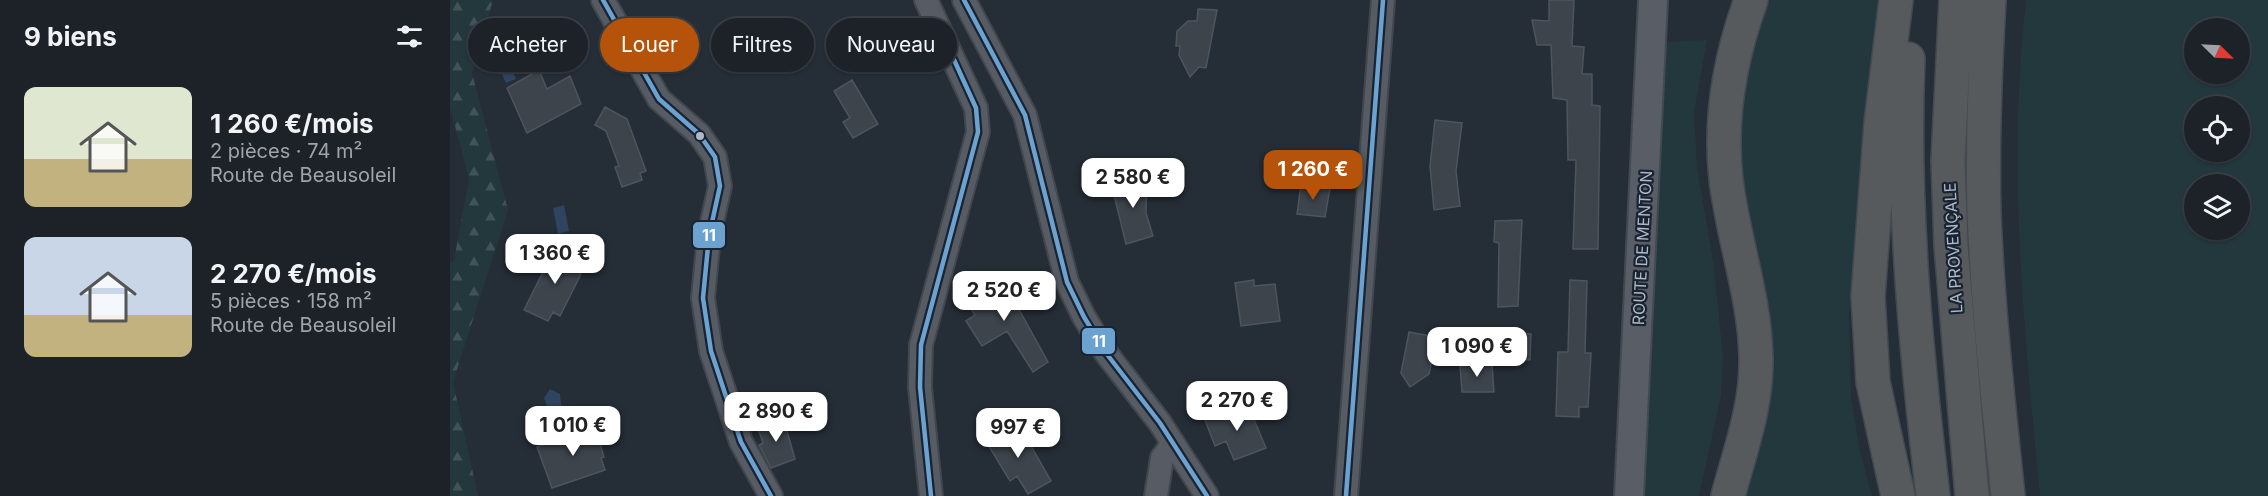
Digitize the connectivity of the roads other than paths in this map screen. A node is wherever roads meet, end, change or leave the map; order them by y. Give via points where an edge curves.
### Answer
1 (603, 0) edge
2 (926, 0) edge
3 (964, 0) edge
4 (1383, 0) edge
5 (1653, 0) edge
6 (1751, 0) edge
7 (1896, 0) edge
8 (1911, 0) edge
9 (1956, 0) edge
10 (1989, 0) edge
11 (1173, 443) junction
12 (771, 496) edge
13 (931, 496) edge
14 (1156, 496) edge
15 (1207, 496) edge
16 (1346, 496) edge
17 (1629, 496) edge
18 (1728, 496) edge
19 (1898, 496) edge
20 (1933, 496) edge
21 (1972, 496) edge
22 (2008, 496) edge

1 - 12 street via 659,99 699,134 715,158 720,186 709,236 703,298 711,351 741,442
2 - 13 street via 976,108 978,132 921,345 920,387
3 - 11 street via 1025,114 1068,282 1080,308 1106,353
4 - 16 street
5 - 17 main road, ROUTE DE MENTON
6 - 18 highway via 1732,64 1724,137 1726,180 1755,327 1756,362 1748,429
7 - 19 highway via 1881,123 1868,296 1873,382
8 - 20 highway via 1905,148 1917,348
9 - 21 highway, LA PROVENÇALE via 1948,161 1950,236
10 - 22 highway, LA PROVENÇALE via 1984,213
11 - 14 street via 1162,458
11 - 15 street

